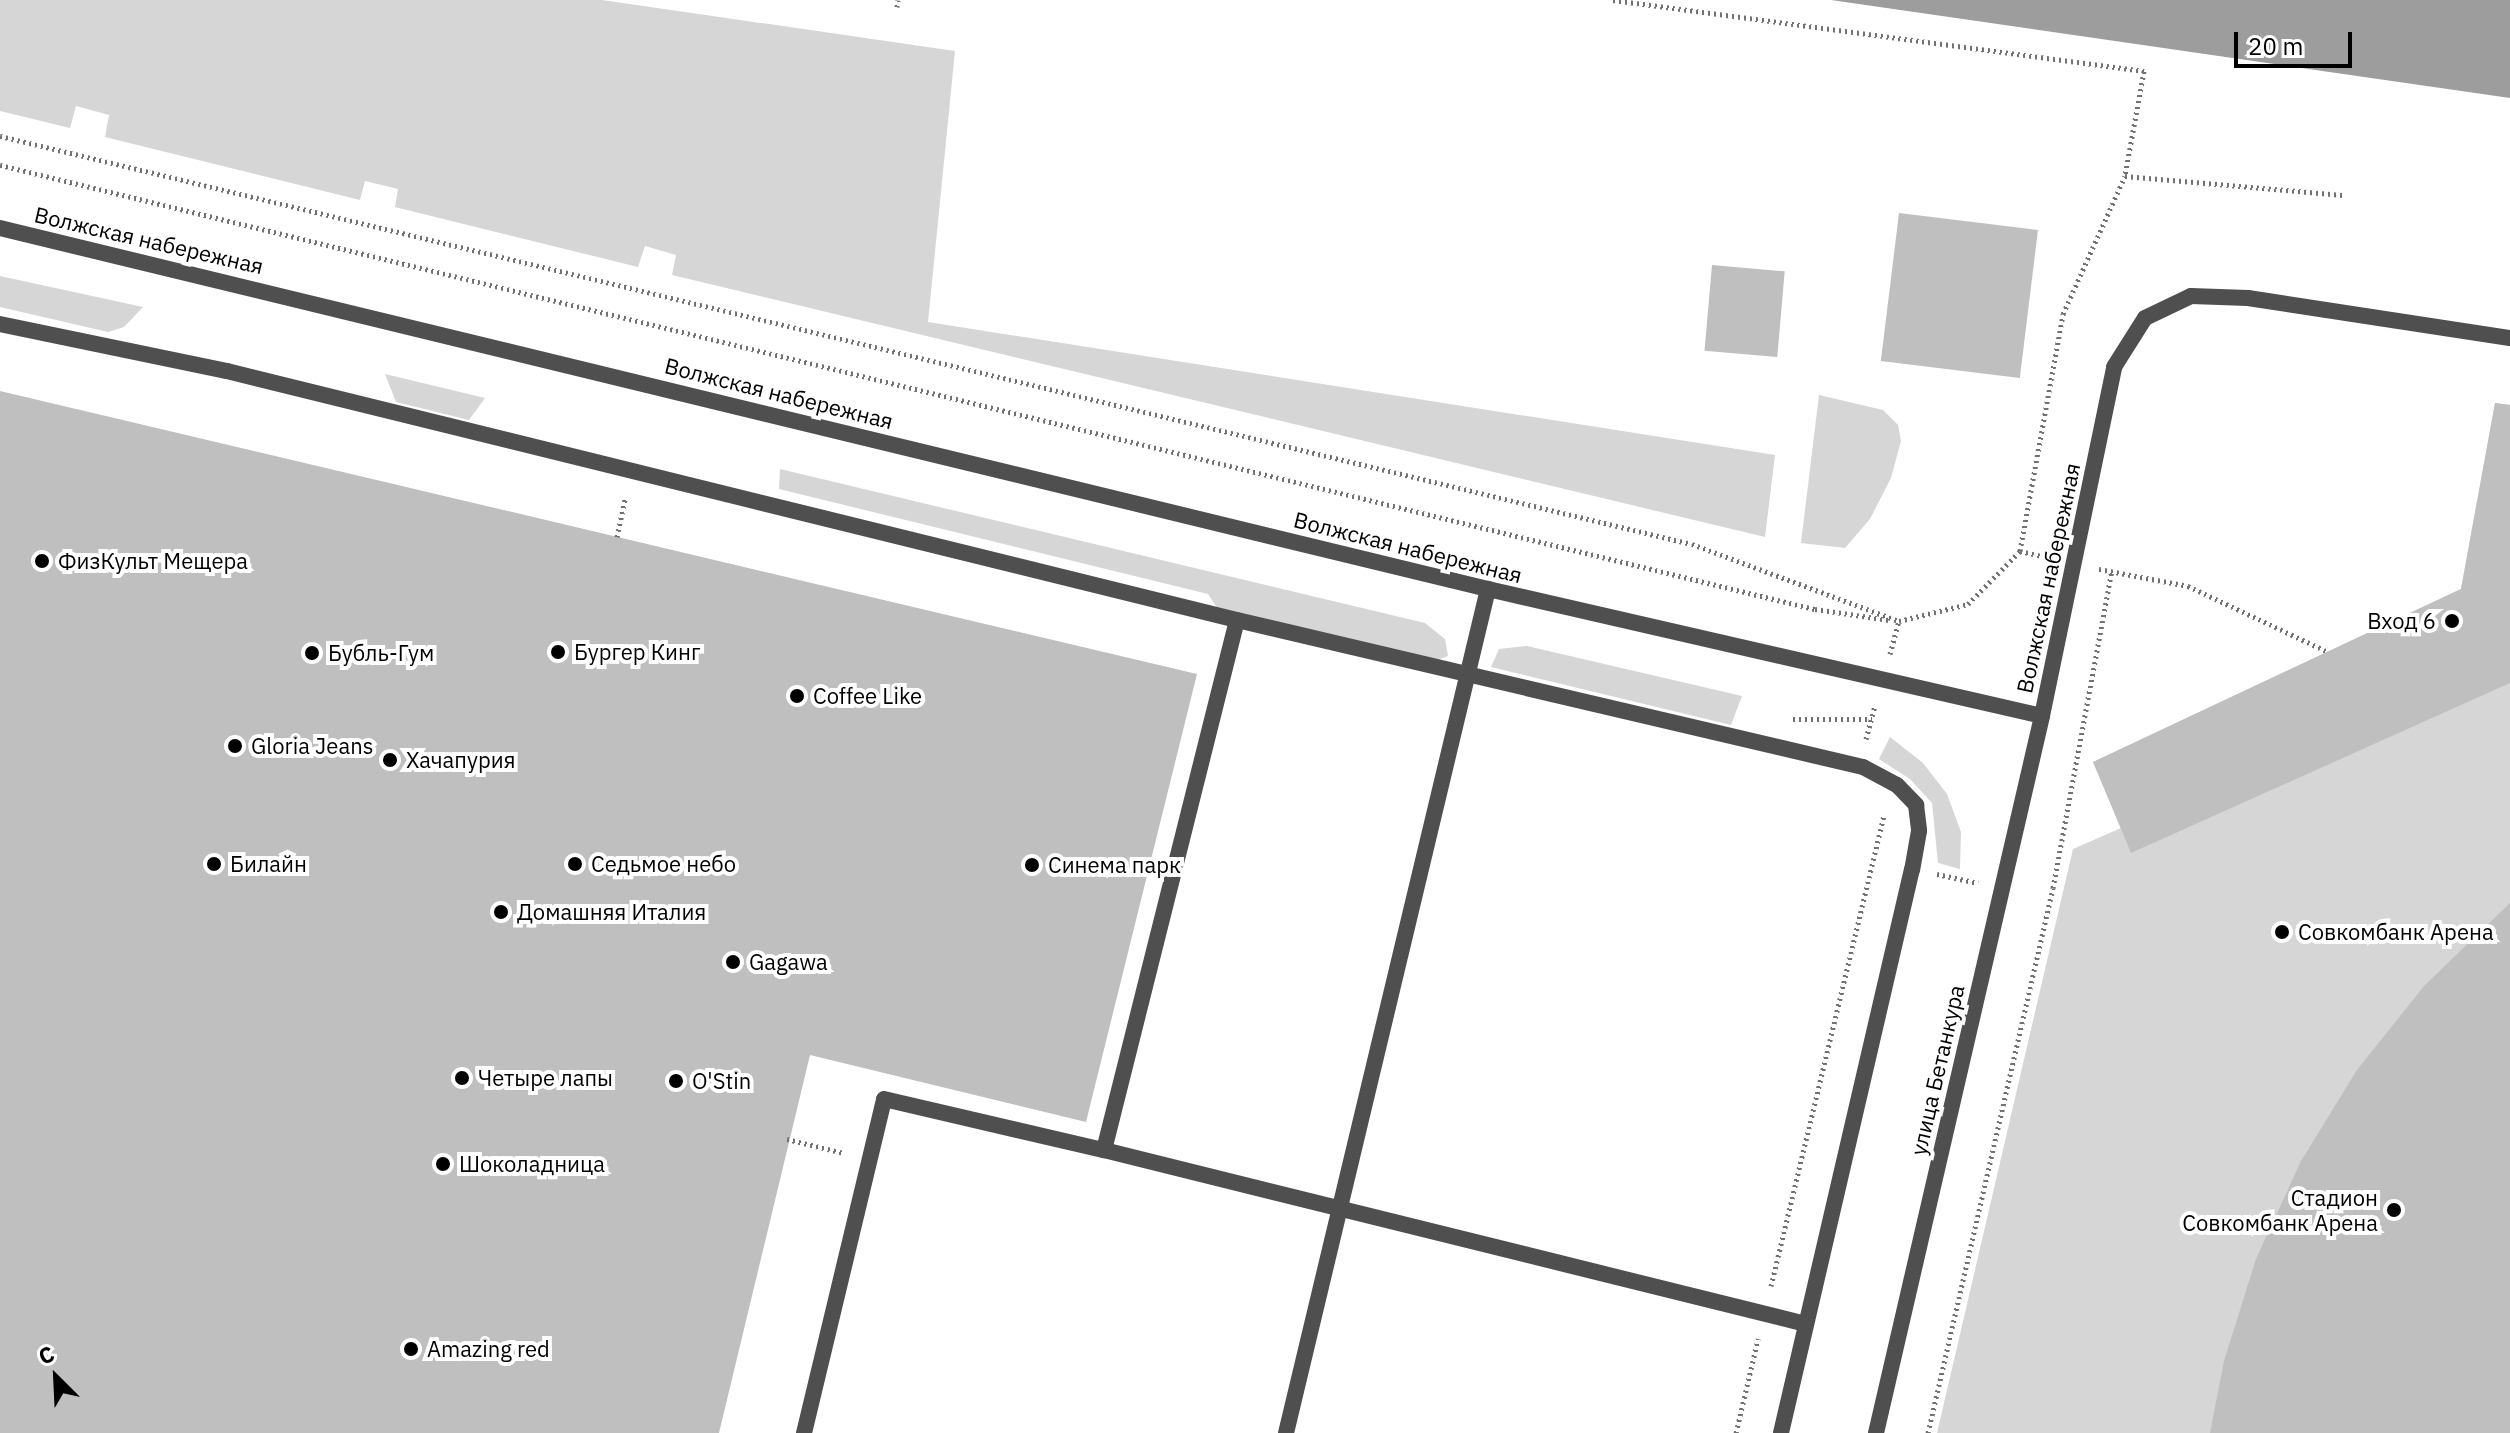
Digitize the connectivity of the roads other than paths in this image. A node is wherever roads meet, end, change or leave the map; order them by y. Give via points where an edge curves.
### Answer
1 (0, 228) edge
2 (0, 324) edge
3 (2510, 338) edge
4 (1488, 589) junction
5 (1237, 620) junction
6 (1468, 673) junction
7 (2042, 716) junction
8 (1104, 1150) junction
9 (1344, 1206) junction
10 (1806, 1324) junction
11 (804, 1433) edge
12 (1286, 1433) edge
13 (1781, 1433) edge
14 (1876, 1433) edge

1 - 4 street, Волжская набережная
2 - 5 street via 227,371
3 - 7 street, Волжская набережная via 2248,298 2191,296 2145,318 2114,367
4 - 6 street
4 - 7 street, Волжская набережная
5 - 6 street
5 - 8 street
6 - 9 street
6 - 10 street via 1863,767 1897,785 1916,805 1919,831 1912,869
7 - 14 street, улица Бетанкура
8 - 9 street
8 - 11 street via 884,1099
9 - 10 street
9 - 12 street
10 - 13 street

